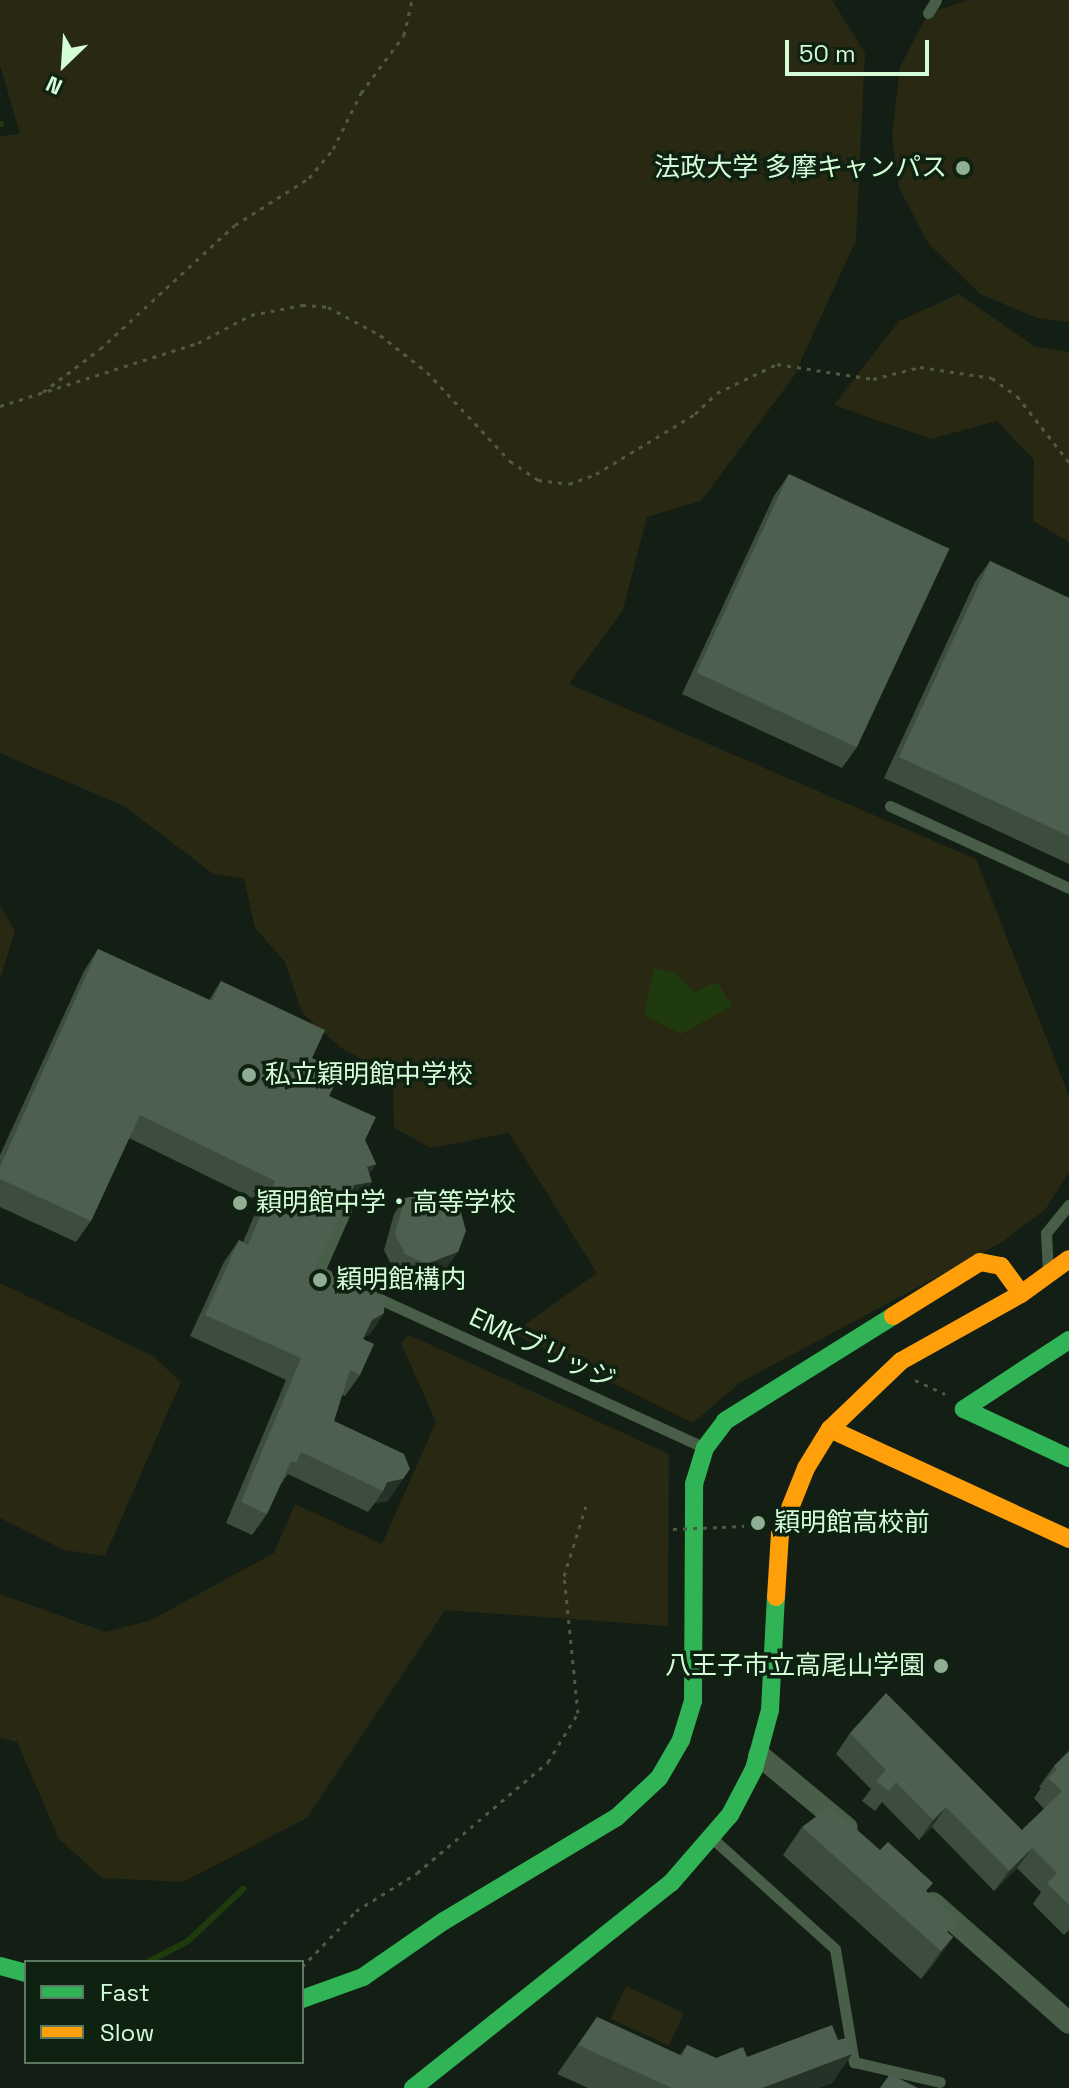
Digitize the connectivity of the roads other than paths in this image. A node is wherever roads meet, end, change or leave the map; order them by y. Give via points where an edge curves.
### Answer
1 (936, 0) edge
2 (928, 13) dead end
3 (890, 806) dead end
4 (1069, 888) edge
5 (1069, 1205) edge
6 (346, 1210) edge
7 (1069, 1259) edge
8 (1048, 1276) junction
9 (342, 1282) edge
10 (354, 1287) edge
11 (1021, 1294) junction
12 (1067, 1345) edge
13 (830, 1429) junction
14 (705, 1448) junction
15 (1069, 1458) edge
16 (1069, 1539) edge
17 (759, 1755) junction
18 (713, 1839) junction
19 (870, 1848) edge
20 (918, 1890) edge
21 (0, 1966) edge
22 (24, 1972) edge
23 (304, 1998) edge
24 (1069, 2023) edge
25 (940, 2082) dead end
26 (413, 2088) edge

1 - 2 lane
3 - 4 lane
5 - 8 lane via 1046,1233
6 - 9 lane via 319,1271
7 - 8 street
8 - 11 street
10 - 14 lane, EMKブリッジ
11 - 13 street via 901,1361
11 - 14 street via 1001,1266 976,1264 747,1403
12 - 15 street via 964,1409
13 - 16 street
13 - 17 street via 806,1468 780,1533 772,1694
14 - 23 street via 693,1500 695,1686 686,1727 667,1766 617,1817 444,1921 363,1977
17 - 18 street via 742,1795
17 - 19 street
18 - 25 lane via 835,1949 854,2062
18 - 26 street via 671,1883
20 - 24 street
21 - 22 street

